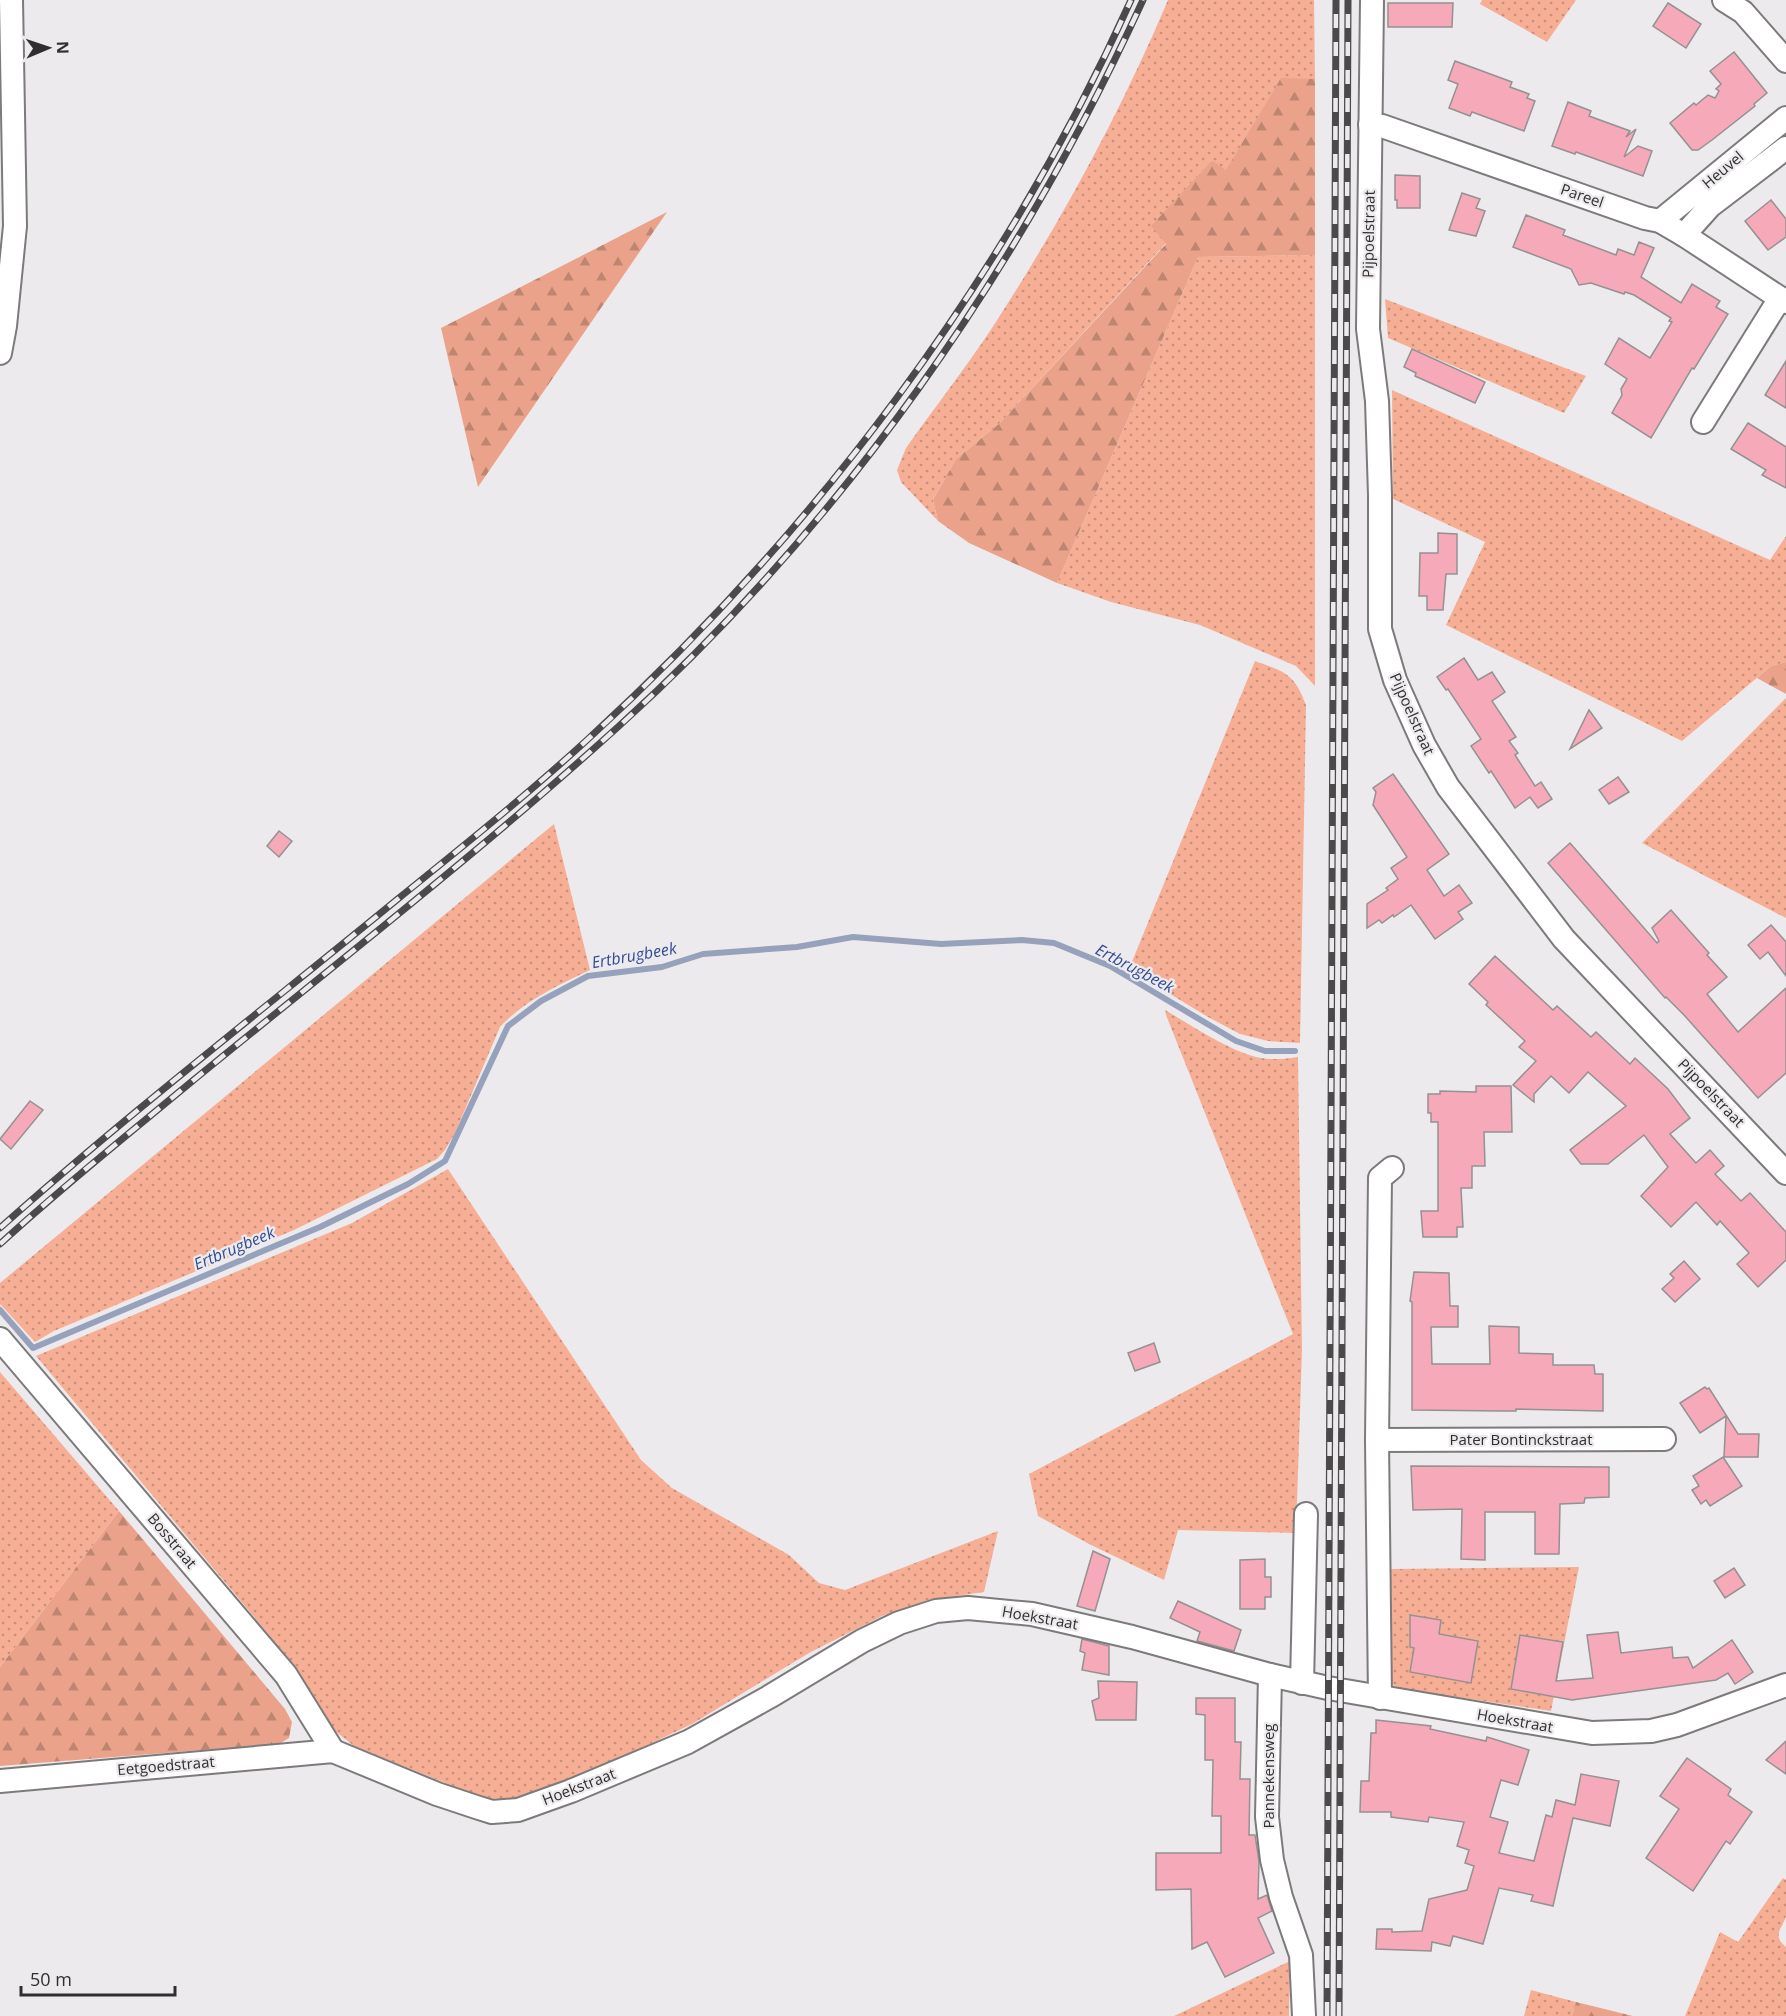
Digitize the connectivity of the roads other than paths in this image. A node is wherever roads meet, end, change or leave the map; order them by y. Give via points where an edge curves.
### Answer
1 (11, 0) edge
2 (1372, 0) edge
3 (1724, 0) edge
4 (1786, 61) edge
5 (1786, 118) edge
6 (1370, 125) junction
7 (1786, 148) edge
8 (1660, 221) junction
9 (1684, 235) junction
10 (1783, 300) edge
11 (0, 353) edge
12 (1703, 422) dead end
13 (1392, 1168) dead end
14 (1786, 1173) edge
15 (0, 1340) edge
16 (1664, 1439) dead end
17 (1377, 1440) junction
18 (1306, 1514) dead end
19 (1270, 1675) junction
20 (1302, 1683) junction
21 (1786, 1685) edge
22 (1380, 1698) junction
23 (333, 1751) junction
24 (0, 1781) edge
25 (1304, 2016) edge

1 - 11 street via 15,226
2 - 6 street, Pijpoelstraat
3 - 4 street via 1743,12
5 - 8 street, Heuvel
6 - 8 street, Pareel
6 - 14 street, Pijpoelstraat via 1368,329 1377,401 1380,628 1395,680 1448,787 1564,939
7 - 9 street, Heuvel via 1710,206
8 - 9 street, Pareel
9 - 10 street, Pareel
10 - 12 street, Pareel
13 - 17 street via 1380,1178
15 - 23 street, Bosstraat via 286,1675
16 - 17 street, Pater Bontinckstraat
17 - 22 street
18 - 20 street
19 - 20 street, Hoekstraat
19 - 23 street, Hoekstraat via 1032,1614 968,1608 936,1611 899,1623 688,1742 518,1810 492,1812 476,1807
19 - 25 street, Pannekensweg via 1267,1817 1281,1897 1301,1955
20 - 22 street, Hoekstraat
21 - 22 street, Hoekstraat via 1677,1725 1621,1733 1555,1728
23 - 24 street, Eetgoedstraat

